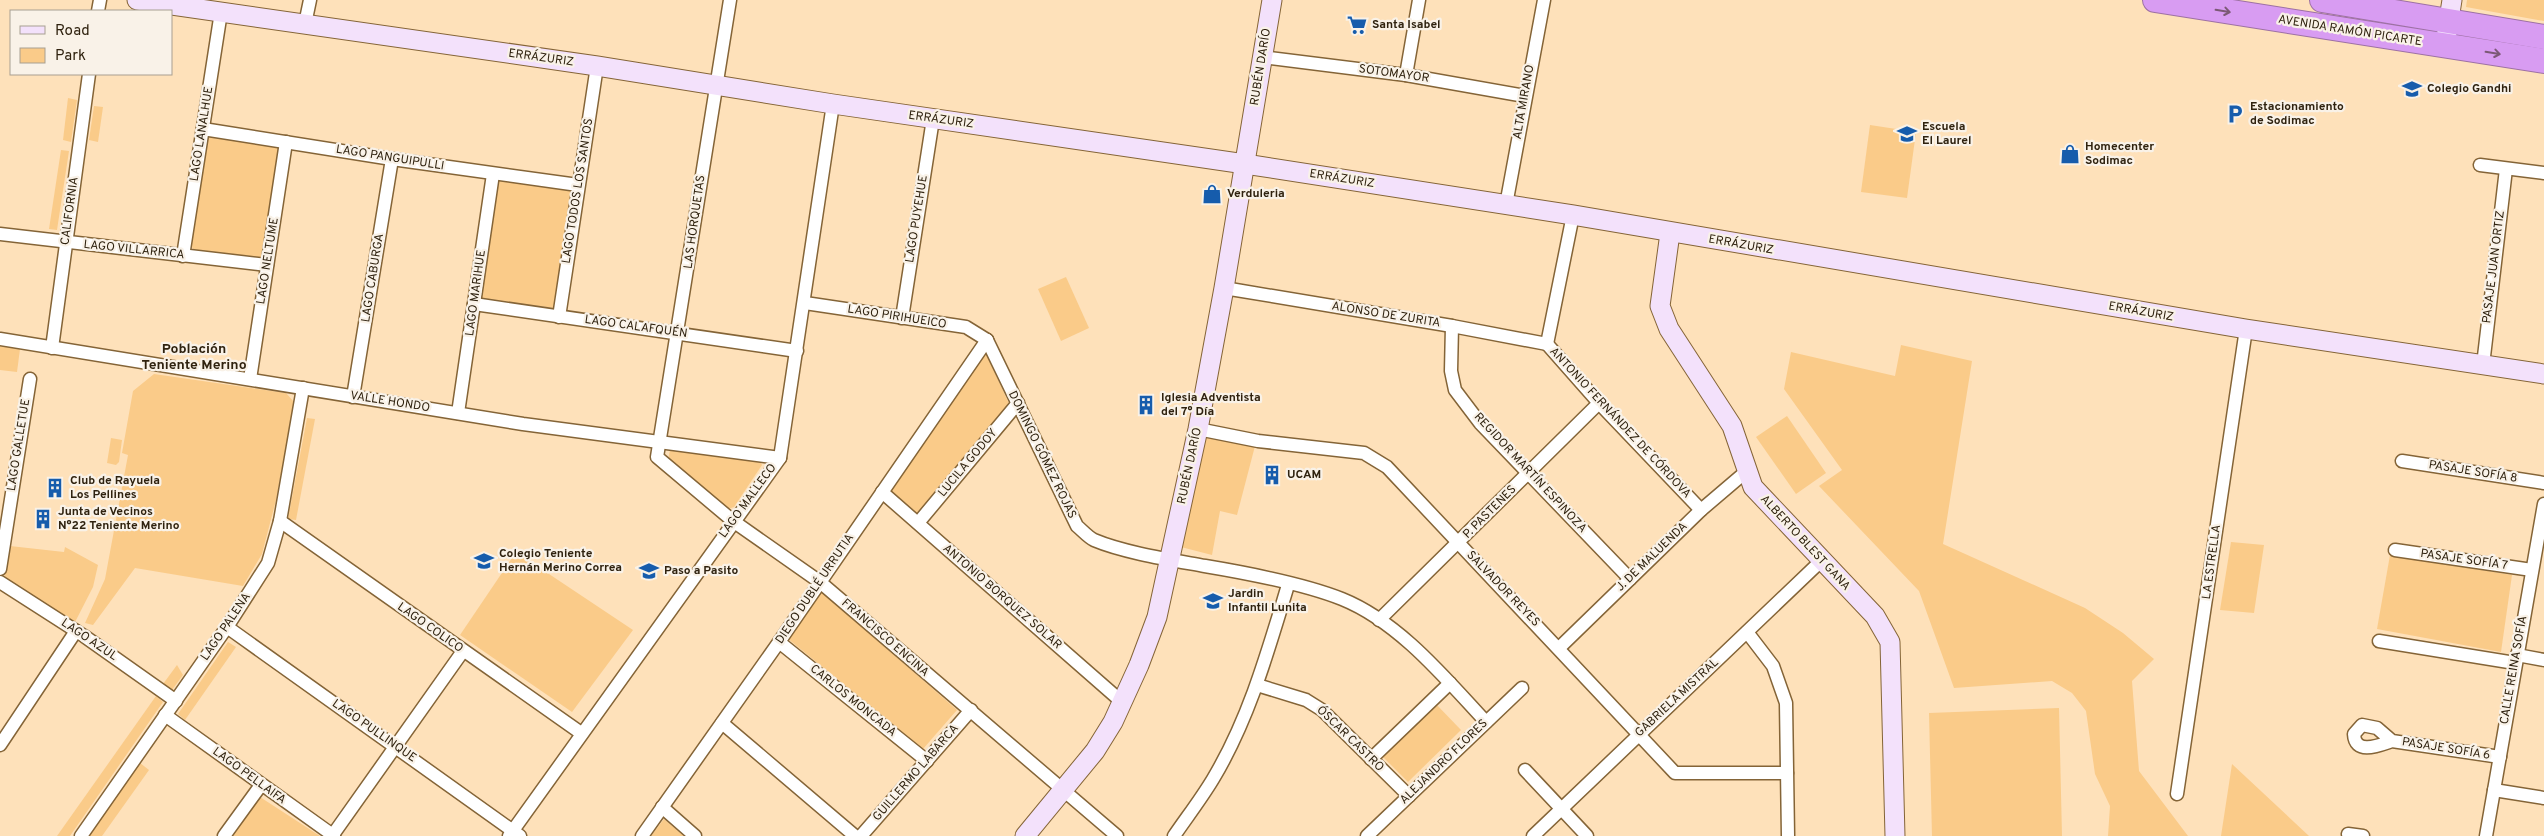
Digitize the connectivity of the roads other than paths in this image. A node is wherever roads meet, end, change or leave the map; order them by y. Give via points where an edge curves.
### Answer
1 (137, 0) edge
2 (310, 0) edge
3 (730, 0) edge
4 (1272, 0) edge
5 (1419, 0) edge
6 (1544, 0) edge
7 (2155, 0) edge
8 (2284, 0) edge
9 (2322, 0) edge
10 (2450, 10) edge
11 (222, 12) junction
12 (2249, 15) junction
13 (305, 24) junction
14 (2544, 36) edge
15 (2445, 45) junction
16 (1262, 56) junction
17 (2544, 61) edge
18 (597, 66) junction
19 (89, 75) edge
20 (1406, 75) junction
21 (715, 84) junction
22 (1525, 96) junction
23 (833, 104) junction
24 (932, 119) junction
25 (203, 129) junction
26 (286, 142) junction
27 (392, 159) junction
28 (1244, 164) junction
29 (2480, 165) dead end
30 (2506, 169) junction
31 (2544, 173) edge
32 (493, 174) junction
33 (578, 185) junction
34 (1506, 205) junction
35 (1573, 215) junction
36 (1670, 233) junction
37 (0, 234) edge
38 (65, 243) junction
39 (183, 256) junction
40 (267, 266) junction
41 (1224, 288) junction
42 (805, 303) junction
43 (474, 304) junction
44 (559, 316) junction
45 (902, 318) junction
46 (1452, 326) junction
47 (2246, 329) junction
48 (679, 332) junction
49 (0, 339) edge
50 (987, 340) junction
51 (1547, 344) junction
52 (52, 348) junction
53 (797, 351) junction
54 (2483, 365) junction
55 (2544, 374) edge
56 (30, 379) dead end
57 (250, 379) junction
58 (303, 388) junction
59 (353, 397) junction
60 (1018, 403) junction
61 (1599, 403) junction
62 (458, 412) junction
63 (1198, 429) junction
64 (660, 444) junction
65 (780, 458) junction
66 (2402, 461) dead end
67 (1748, 470) junction
68 (1530, 472) junction
69 (2544, 483) edge
70 (882, 492) junction
71 (1701, 510) junction
72 (2543, 513) edge
73 (280, 521) junction
74 (733, 522) junction
75 (918, 523) junction
76 (1460, 543) junction
77 (2395, 550) dead end
78 (1171, 560) junction
79 (1821, 561) junction
80 (0, 569) edge
81 (2532, 570) junction
82 (1630, 578) junction
83 (0, 582) edge
84 (820, 582) junction
85 (1288, 585) junction
86 (1379, 620) junction
87 (227, 627) junction
88 (76, 631) junction
89 (1747, 632) junction
90 (2379, 641) dead end
91 (780, 642) junction
92 (1559, 648) junction
93 (463, 651) junction
94 (2516, 659) junction
95 (2544, 660) edge
96 (1450, 683) junction
97 (1257, 685) junction
98 (1522, 688) dead end
99 (176, 701) junction
100 (1122, 702) junction
101 (971, 710) junction
102 (165, 715) junction
103 (1486, 722) junction
104 (722, 723) junction
105 (4, 729) edge
106 (581, 733) junction
107 (1638, 734) junction
108 (2392, 741) dead end
109 (0, 744) edge
110 (396, 746) junction
111 (2500, 758) junction
112 (1371, 759) junction
113 (927, 761) junction
114 (1524, 770) dead end
115 (1787, 773) junction
116 (261, 785) junction
117 (1064, 790) junction
118 (2494, 790) junction
119 (2177, 794) dead end
120 (1409, 796) junction
121 (2544, 798) edge
122 (662, 807) junction
123 (1560, 809) junction
124 (514, 834) edge
125 (2348, 834) dead end
126 (81, 836) edge
127 (224, 836) edge
128 (333, 836) edge
129 (642, 836) edge
130 (695, 836) edge
131 (855, 836) edge
132 (861, 836) edge
133 (1025, 836) edge
134 (1117, 836) edge
135 (1174, 836) edge
136 (1367, 836) edge
137 (1533, 836) edge
138 (1587, 836) edge
139 (1788, 836) edge
140 (1895, 836) edge
141 (2363, 836) edge
142 (2486, 836) edge

1 - 11 street, ERRÁZURIZ
2 - 13 street
3 - 21 street, LAS HORQUETAS
4 - 16 street, RUBÉN DARÍO
5 - 20 street
6 - 22 street, ALTA MIRANO
7 -> 12 highway, AVENIDA RAMÓN PICARTE
8 - 12 highway via 2267,12
9 - 10 highway, AVENIDA RAMÓN PICARTE
10 - 14 highway, AVENIDA RAMÓN PICARTE
10 - 15 street
11 - 13 street, ERRÁZURIZ
11 - 25 street, LAGO LANALHUE
12 - 15 highway, AVENIDA RAMÓN PICARTE
13 - 18 street, ERRÁZURIZ
15 -> 17 highway, AVENIDA RAMÓN PICARTE
16 - 20 street, SOTOMAYOR
16 - 28 street, RUBÉN DARÍO
18 - 21 street, ERRÁZURIZ
18 - 33 street, LAGO TODOS LOS SANTOS
19 - 38 street, CALIFORNIA
20 - 22 street, SOTOMAYOR
21 - 23 street, ERRÁZURIZ
21 - 48 street, LAS HORQUETAS
22 - 34 street, ALTA MIRANO
23 - 24 street, ERRÁZURIZ
23 - 42 street, LAGO MALLECO
24 - 28 street, ERRÁZURIZ
24 - 45 street, LAGO PUYEHUE
25 - 26 street, LAGO PANGUIPULLI
25 - 39 street, LAGO LANALHUE
26 - 27 street, LAGO PANGUIPULLI
26 - 40 street, LAGO NELTUME
27 - 32 street, LAGO PANGUIPULLI
27 - 59 street, LAGO CABURGA
28 - 34 street, ERRÁZURIZ
28 - 41 street, RUBÉN DARÍO
29 - 30 street
30 - 31 street
30 - 54 street, PASAJE JUAN ORTIZ
32 - 33 street, LAGO PANGUIPULLI
32 - 43 street, LAGO MARIHUE
33 - 44 street, LAGO TODOS LOS SANTOS
34 - 35 street, ERRÁZURIZ
35 - 36 street, ERRÁZURIZ
35 - 51 street, ANTONIO FERNÁNDEZ DE CÓRDOVA
36 - 47 street, ERRÁZURIZ
36 - 67 street, ALBERTO BLEST GANA via 1660,306 1669,330 1732,426
37 - 38 street, LAGO VILLARRICA
38 - 39 street, LAGO VILLARRICA
38 - 52 street, CALIFORNIA
39 - 40 street, LAGO VILLARRICA
40 - 57 street, LAGO NELTUME
41 - 46 street, ALONSO DE ZURITA
41 - 63 street, RUBÉN DARÍO
42 - 45 street, LAGO PIRIHUEICO
42 - 53 street, LAGO MALLECO
43 - 44 street, LAGO CALAFQUÉN
43 - 62 street, LAGO MARIHUE
44 - 48 street, LAGO CALAFQUÉN
45 - 50 street, LAGO PIRIHUEICO via 966,328
46 - 51 street, ALONSO DE ZURITA
46 - 68 street, REGIDOR MARTÍN ESPINOZA via 1451,371 1455,390 1480,423
47 - 54 street, ERRÁZURIZ
47 - 119 street, LA ESTRELLA
48 - 53 street, LAGO CALAFQUÉN
48 - 64 street, LAS HORQUETAS
49 - 52 street, VALLE HONDO
50 - 60 street, DOMINGO GÓMEZ ROJAS
50 - 70 street, DIEGO DUBLÉ URRUTIA
51 - 61 street, ANTONIO FERNÁNDEZ DE CÓRDOVA
52 - 57 street, VALLE HONDO
53 - 65 street, LAGO MALLECO
54 - 55 street, ERRÁZURIZ
56 - 80 street, LAGO GALLETUE
57 - 58 street, VALLE HONDO
58 - 59 street, VALLE HONDO
58 - 73 street, LAGO PALENA
59 - 62 street, VALLE HONDO
60 - 75 street, LUCILA GODOY
60 - 78 street, DOMINGO GÓMEZ ROJAS via 1076,526 1093,539
61 - 68 street, P. PASTENES
61 - 71 street, ANTONIO FERNÁNDEZ DE CÓRDOVA
62 - 64 street, VALLE HONDO
63 - 76 street, SALVADOR REYES via 1258,441 1364,452 1387,467
63 - 78 street, RUBÉN DARÍO
64 - 65 street, VALLE HONDO
64 - 74 street, FRANCISCO ENCINA via 658,456
65 - 74 street, LAGO MALLECO
66 - 69 street, PASAJE SOFÍA 8
67 - 71 street, J. DE MALUENDA
67 - 79 street, ALBERTO BLEST GANA via 1753,487
68 - 76 street, P. PASTENES
68 - 82 street, REGIDOR MARTÍN ESPINOZA
70 - 75 street, ANTONIO BORQUEZ SOLAR
70 - 84 street, DIEGO DUBLÉ URRUTIA
71 - 82 street, J. DE MALUENDA
72 - 81 street, CALLE REINA SOFÍA
73 - 87 street, LAGO PALENA via 268,563
73 - 93 street, LAGO COLICO
74 - 84 street, FRANCISCO ENCINA
74 - 106 street, LAGO MALLECO
75 - 100 street, ANTONIO BORQUEZ SOLAR
76 - 86 street, P. PASTENES
76 - 92 street, SALVADOR REYES
77 - 81 street, PASAJE SOFÍA 7
78 - 85 street, DOMINGO GÓMEZ ROJAS
78 - 100 street, RUBÉN DARÍO via 1157,617
79 - 89 street, GABRIELA MISTRAL
79 - 140 street, ALBERTO BLEST GANA via 1875,616 1890,642
81 - 94 street, CALLE REINA SOFÍA
82 - 92 street, J. DE MALUENDA
83 - 88 street, LAGO AZUL
84 - 91 street, DIEGO DUBLÉ URRUTIA
84 - 101 street, FRANCISCO ENCINA
85 - 86 street, DOMINGO GÓMEZ ROJAS via 1342,600
85 - 97 street
86 - 96 street, DOMINGO GÓMEZ ROJAS
87 - 99 street, LAGO PALENA
87 - 110 street, LAGO PULLINQUE
88 - 99 street, LAGO AZUL
88 - 105 street
89 - 107 street, GABRIELA MISTRAL
89 - 115 street via 1773,666 1786,703
90 - 94 street
91 - 104 street, DIEGO DUBLÉ URRUTIA
91 - 113 street, CARLOS MONCADA
92 - 107 street, SALVADOR REYES
93 - 106 street, LAGO COLICO
93 - 110 street
94 - 95 street
94 - 111 street, CALLE REINA SOFÍA
96 - 103 street, DOMINGO GÓMEZ ROJAS
96 - 112 street
97 - 112 street, ÓSCAR CASTRO via 1306,700 1322,710
97 - 135 street via 1213,779
98 - 103 street, ALEJANDRO FLORES
99 - 102 street, LAGO PALENA
100 - 117 street, RUBÉN DARÍO via 1095,752
101 - 113 street, GUILLERMO LABARCA
101 - 117 street, FRANCISCO ENCINA
102 - 116 street, LAGO PELLAIFA
102 - 126 street, LAGO PALENA
103 - 120 street, ALEJANDRO FLORES
104 - 122 street, DIEGO DUBLÉ URRUTIA
104 - 131 street
105 - 109 street
106 - 124 street, LAGO MALLECO
107 - 115 street, SALVADOR REYES via 1675,773
107 - 123 street, GABRIELA MISTRAL
108 - 111 street, PASAJE SOFÍA 6
110 - 124 street, LAGO PULLINQUE
110 - 128 street
111 - 118 street, CALLE REINA SOFÍA
112 - 120 street, ÓSCAR CASTRO
113 - 132 street, GUILLERMO LABARCA
114 - 123 street
115 - 139 street
116 - 127 street
116 - 128 street, LAGO PELLAIFA
117 - 133 street, RUBÉN DARÍO
117 - 134 street, FRANCISCO ENCINA
118 - 121 street
118 - 142 street, CALLE REINA SOFÍA
120 - 136 street, ALEJANDRO FLORES
122 - 129 street, DIEGO DUBLÉ URRUTIA
122 - 130 street
123 - 137 street, GABRIELA MISTRAL
123 - 138 street
125 - 141 street

